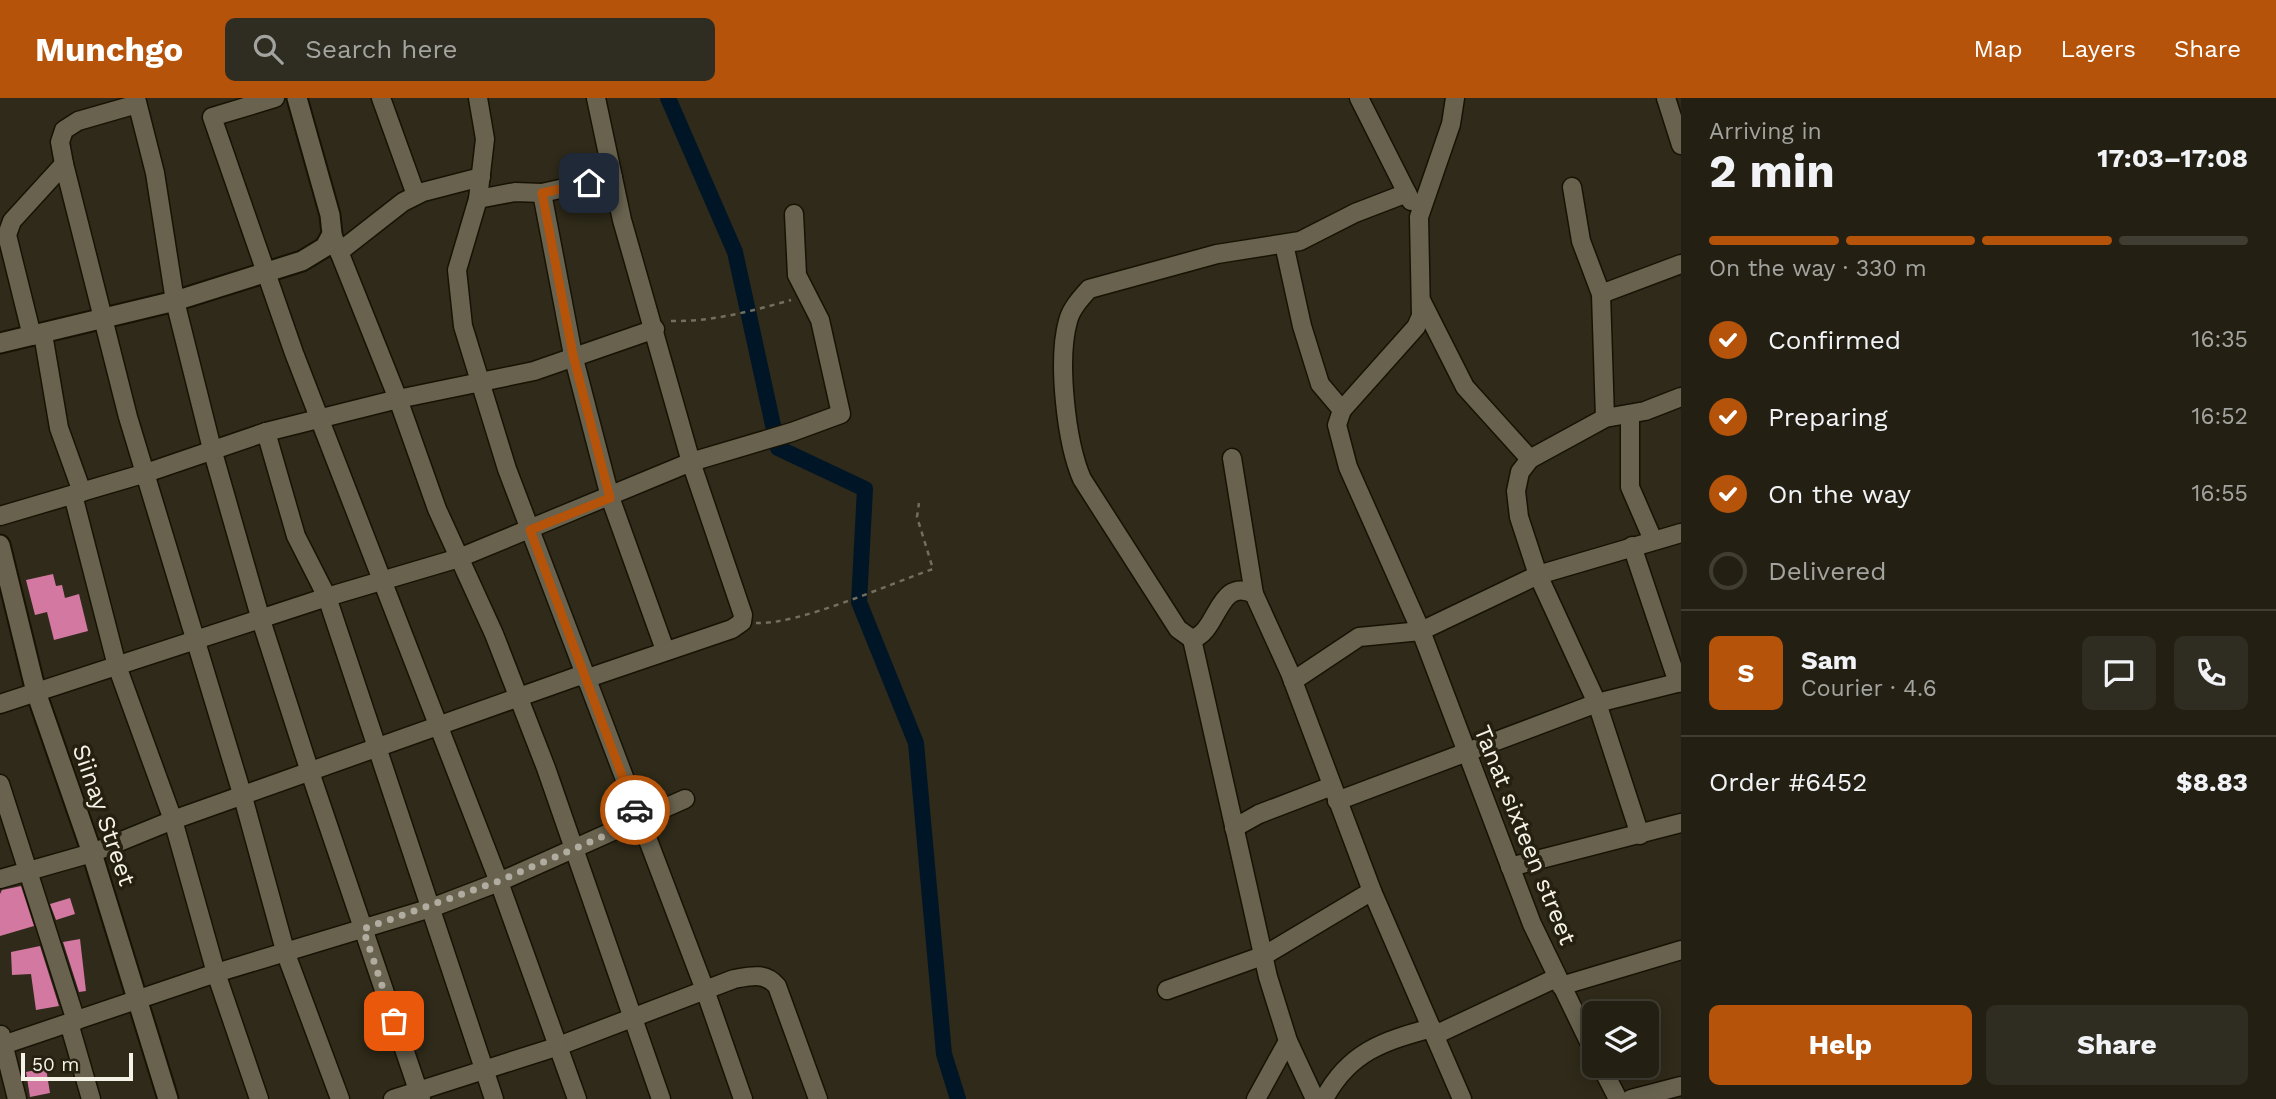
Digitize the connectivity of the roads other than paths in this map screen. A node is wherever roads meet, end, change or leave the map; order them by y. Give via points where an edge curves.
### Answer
1 (275, 98) edge
2 (297, 98) edge
3 (478, 98) edge
4 (596, 98) edge
5 (1359, 98) edge
6 (1455, 98) edge
7 (1666, 98) edge
8 (386, 100) edge
9 (137, 101) edge
10 (1681, 145) edge
11 (64, 164) junction
12 (481, 177) junction
13 (613, 177) junction
14 (1573, 187) dead end
15 (542, 193) junction
16 (1407, 193) junction
17 (416, 195) junction
18 (478, 199) junction
19 (794, 214) dead end
20 (1419, 217) junction
21 (336, 243) junction
22 (1284, 244) junction
23 (1681, 264) edge
24 (267, 273) junction
25 (1601, 294) junction
26 (1420, 298) junction
27 (175, 301) junction
28 (102, 319) junction
29 (654, 325) junction
30 (37, 335) junction
31 (0, 343) edge
32 (573, 355) junction
33 (481, 382) junction
34 (1681, 397) edge
35 (398, 399) junction
36 (1342, 410) junction
37 (1630, 414) junction
38 (321, 418) junction
39 (1605, 418) junction
40 (266, 432) junction
41 (212, 449) junction
42 (1232, 458) dead end
43 (1530, 459) junction
44 (691, 461) junction
45 (146, 473) junction
46 (77, 493) junction
47 (610, 498) junction
48 (0, 516) edge
49 (530, 530) junction
50 (1681, 533) edge
51 (1653, 540) junction
52 (0, 545) edge
53 (1632, 546) junction
54 (459, 558) junction
55 (1538, 575) junction
56 (384, 580) junction
57 (1254, 594) junction
58 (327, 597) junction
59 (261, 620) junction
60 (1421, 631) junction
61 (1192, 639) junction
62 (196, 642) junction
63 (665, 650) junction
64 (117, 666) junction
65 (584, 677) junction
66 (1293, 681) junction
67 (1679, 683) edge
68 (36, 692) junction
69 (519, 698) junction
70 (1597, 703) junction
71 (0, 704) edge
72 (439, 726) junction
73 (377, 747) junction
74 (1464, 751) junction
75 (310, 772) junction
76 (0, 785) edge
77 (1335, 793) junction
78 (243, 797) junction
79 (685, 799) dead end
80 (173, 820) junction
81 (639, 821) junction
82 (1681, 823) edge
83 (1234, 828) junction
84 (1640, 835) junction
85 (574, 848) junction
86 (92, 853) junction
87 (1510, 867) junction
88 (29, 871) junction
89 (0, 879) edge
90 (499, 881) junction
91 (1372, 891) junction
92 (431, 908) junction
93 (363, 929) junction
94 (1681, 950) edge
95 (286, 954) junction
96 (1265, 955) junction
97 (216, 972) junction
98 (1559, 982) junction
99 (705, 990) junction
100 (1167, 990) dead end
101 (138, 1001) junction
102 (633, 1019) junction
103 (73, 1022) junction
104 (1582, 1028) edge
105 (1433, 1031) junction
106 (1, 1041) edge
107 (1288, 1041) junction
108 (556, 1047) junction
109 (484, 1070) junction
110 (1607, 1078) edge
111 (1681, 1086) edge
112 (419, 1095) edge
113 (17, 1099) edge
114 (91, 1099) edge
115 (168, 1099) edge
116 (260, 1099) edge
117 (340, 1099) edge
118 (393, 1099) edge
119 (494, 1099) edge
120 (577, 1099) edge
121 (661, 1099) edge
122 (743, 1099) edge
123 (818, 1099) edge
124 (1256, 1099) edge
125 (1315, 1099) edge
126 (1324, 1099) edge
127 (1462, 1099) edge
128 (1618, 1099) edge
129 (1631, 1099) edge

1 - 24 street via 212,117
2 - 21 street
3 - 12 street via 485,139
4 - 13 street
5 - 16 street
6 - 20 street via 1451,124
7 - 10 street
8 - 17 street
9 - 11 street via 64,130 60,142
9 - 27 street via 155,173
11 - 28 street
11 - 30 street via 12,221 7,235
12 - 17 street
12 - 18 street
13 - 15 street
13 - 29 street
14 - 25 street via 1581,241
15 - 18 street via 515,192
15 - 32 street
16 - 20 street
16 - 22 street
17 - 21 street
18 - 33 street via 457,270 463,326
19 - 44 street via 797,275 820,320 841,414
20 - 26 street
21 - 24 street
21 - 35 street
22 - 36 street via 1320,384
22 - 61 street via 1179,262 1088,289 1068,321 1065,387 1076,465 1178,629
23 - 25 street
24 - 27 street
24 - 38 street
25 - 39 street
26 - 36 street via 1416,327
26 - 43 street via 1465,387
27 - 28 street
27 - 41 street
28 - 30 street
28 - 45 street
29 - 32 street
29 - 44 street
30 - 31 street
30 - 46 street
32 - 33 street via 534,371
32 - 47 street
33 - 35 street
33 - 49 street
34 - 37 street
35 - 38 street
35 - 54 street
36 - 60 street, Tanat sixteen street via 1337,425 1348,467
37 - 39 street
37 - 51 street via 1630,487
38 - 40 street
38 - 56 street
39 - 43 street
40 - 41 street
40 - 58 street via 296,536
41 - 45 street
41 - 59 street
42 - 57 street
43 - 55 street via 1520,472 1516,491 1519,517
44 - 47 street
44 - 63 street via 742,606 742,622
45 - 46 street
45 - 62 street
46 - 48 street
46 - 64 street
47 - 49 street
47 - 63 street
49 - 54 street
49 - 65 street
50 - 51 street
51 - 53 street
52 - 68 street, Siinay Street
53 - 55 street
53 - 67 street
54 - 56 street
54 - 69 street
55 - 60 street
55 - 70 street
56 - 58 street
56 - 72 street
57 - 61 street via 1238,590 1224,597 1208,630
57 - 66 street
58 - 59 street
58 - 73 street
59 - 62 street
59 - 75 street
60 - 66 street via 1359,637
60 - 74 street, Tanat sixteen street
61 - 83 street
62 - 64 street
62 - 78 street
63 - 65 street
64 - 68 street
64 - 80 street
65 - 69 street
65 - 81 street
66 - 77 street
67 - 70 street
68 - 71 street
68 - 86 street, Siinay Street
69 - 72 street
69 - 85 street
70 - 74 street
70 - 84 street
72 - 73 street
72 - 90 street
73 - 75 street
73 - 92 street
74 - 77 street
74 - 87 street, Tanat sixteen street
75 - 78 street
75 - 93 street
76 - 88 street
77 - 83 street via 1259,814
77 - 91 street
78 - 80 street
78 - 95 street
79 - 81 street
80 - 86 street
80 - 97 street
81 - 85 street
81 - 99 street
82 - 84 street
83 - 96 street
84 - 87 street
85 - 90 street
85 - 102 street
86 - 88 street
86 - 101 street, Siinay Street
87 - 98 street, Tanat sixteen street
88 - 89 street
88 - 103 street
90 - 92 street
90 - 108 street
91 - 96 street
91 - 105 street
92 - 93 street
92 - 109 street
93 - 95 street
93 - 112 street
94 - 98 street
95 - 97 street
95 - 117 street
96 - 100 street
96 - 107 street
97 - 101 street
97 - 116 street
98 - 104 street, Tanat sixteen street
98 - 105 street
99 - 102 street
99 - 122 street
99 - 123 street via 734,979 770,978 777,986
101 - 103 street
101 - 115 street, Siinay Street
102 - 108 street
102 - 121 street
103 - 106 street
103 - 114 street
105 - 126 street via 1373,1047 1335,1079
105 - 127 street
106 - 113 street
107 - 124 street
107 - 125 street
108 - 109 street
108 - 120 street
109 - 112 street
109 - 119 street
110 - 128 street
111 - 129 street
112 - 118 street

